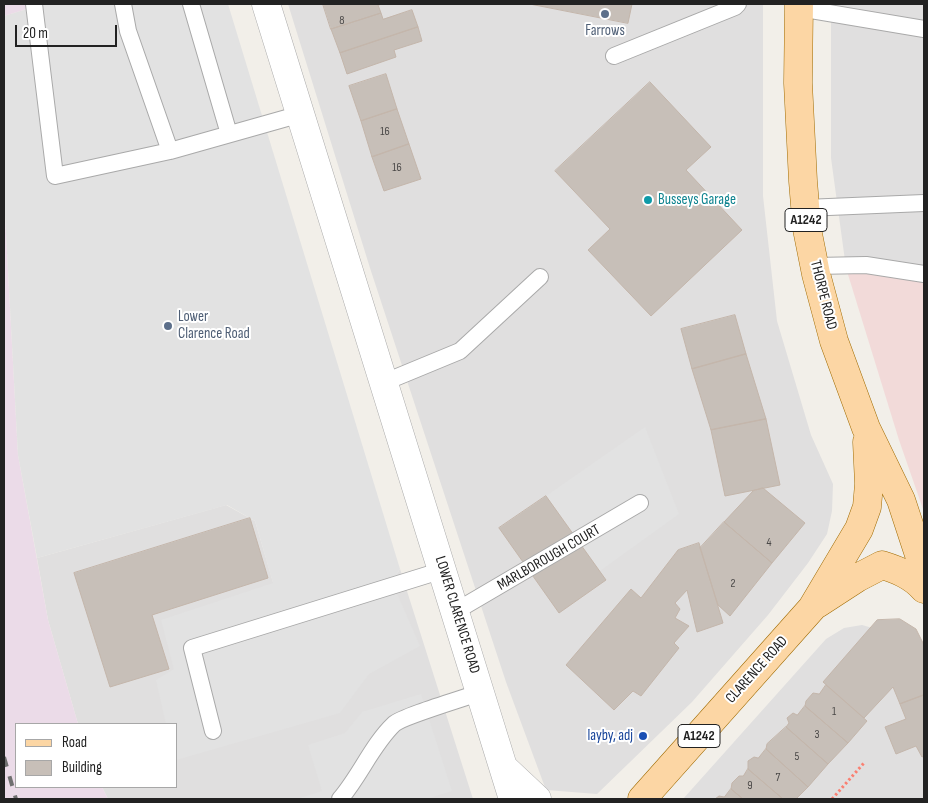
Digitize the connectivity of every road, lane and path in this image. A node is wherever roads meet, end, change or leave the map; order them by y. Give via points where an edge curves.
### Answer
1 (34, 4) edge
2 (123, 4) edge
3 (191, 4) edge
4 (266, 4) edge
5 (738, 4) edge
6 (799, 6) edge
7 (924, 29) edge
8 (614, 56) dead end
9 (301, 114) junction
10 (229, 134) junction
11 (170, 151) junction
12 (924, 203) edge
13 (805, 208) junction
14 (815, 266) junction
15 (924, 274) edge
16 (540, 277) dead end
17 (385, 382) junction
18 (866, 428) junction
19 (640, 503) dead end
20 (443, 570) junction
21 (924, 570) edge
22 (924, 589) edge
23 (812, 608) junction
24 (456, 611) junction
25 (481, 692) junction
26 (213, 731) dead end
27 (864, 763) dead end
28 (505, 769) junction
29 (340, 799) edge
30 (513, 799) edge
31 (537, 799) edge
32 (642, 799) edge
33 (832, 799) edge

1 - 11 lane via 56,176
2 - 11 lane via 128,31
3 - 10 lane
4 - 9 street, LOWER CLARENCE ROAD
5 - 8 lane
6 - 7 lane
6 - 13 main road, THORPE ROAD / A1242 via 798,83
9 - 10 lane
9 - 17 street, LOWER CLARENCE ROAD
10 - 11 lane
12 - 13 lane
13 - 14 main road, THORPE ROAD / A1242
14 - 15 lane via 866,265
14 - 18 main road, THORPE ROAD / A1242 via 834,341
16 - 17 lane via 460,351
17 - 20 street, LOWER CLARENCE ROAD
18 - 21 main road, THORPE ROAD / A1242 via 901,500
18 - 23 main road, CLARENCE ROAD / A1242 via 867,507 859,529
19 - 24 lane, MARLBOROUGH COURT
20 - 24 street, LOWER CLARENCE ROAD
20 - 26 lane via 192,648
22 - 23 main road, CLARENCE ROAD / A1242 via 901,571 882,565
23 - 32 main road, CLARENCE ROAD / A1242
24 - 25 street, LOWER CLARENCE ROAD
25 - 28 street, LOWER CLARENCE ROAD
25 - 29 lane via 396,723 376,745
27 - 33 path
28 - 30 street, LOWER CLARENCE ROAD
28 - 31 street, LOWER CLARENCE ROAD

